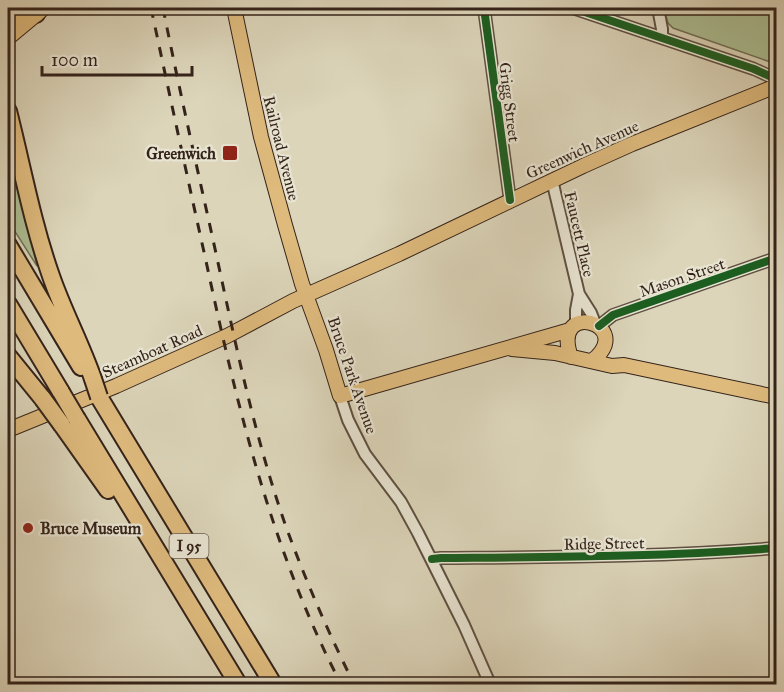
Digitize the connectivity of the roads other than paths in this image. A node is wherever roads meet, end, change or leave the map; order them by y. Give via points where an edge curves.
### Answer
1 (234, 8) edge
2 (484, 8) edge
3 (573, 8) edge
4 (658, 8) edge
5 (40, 11) edge
6 (8, 15) edge
7 (662, 37) junction
8 (8, 39) edge
9 (777, 79) edge
10 (777, 86) edge
11 (8, 111) edge
12 (552, 180) junction
13 (510, 200) junction
14 (8, 245) edge
15 (777, 258) edge
16 (579, 294) junction
17 (307, 295) junction
18 (8, 304) edge
19 (597, 325) junction
20 (573, 327) junction
21 (605, 341) junction
22 (507, 348) junction
23 (8, 356) edge
24 (571, 357) junction
25 (592, 361) junction
26 (624, 365) junction
27 (91, 380) junction
28 (340, 396) junction
29 (777, 398) edge
30 (69, 422) junction
31 (8, 430) edge
32 (777, 548) edge
33 (432, 559) junction
34 (8, 681) edge
35 (777, 681) edge
36 (13, 684) edge
37 (238, 684) edge
38 (273, 684) edge
39 (490, 684) edge
40 (768, 684) edge

1 - 17 main road, Railroad Avenue via 263,143
2 - 13 street, Grigg Street
3 - 7 street
4 - 7 street
5 - 6 highway
5 - 8 main road
7 - 9 street
10 - 12 main road, Greenwich Avenue
11 - 27 highway via 50,273 86,357
12 - 13 main road, Greenwich Avenue
12 - 16 street, Faucett Place
13 - 17 main road, Greenwich Avenue
14 - 27 highway
15 - 19 street, Mason Street via 613,315
16 - 19 street, Faucett Place
16 - 20 street, Faucett Place
17 - 28 main road, Bruce Park Avenue
17 - 31 main road, Steamboat Road via 157,368
18 - 30 highway, I 95, bridge via 61,392
19 - 20 main road, Mason Street via 584,322
19 - 21 main road
20 - 22 main road, Mason Street
20 - 24 main road via 567,336
21 - 25 main road via 604,349
21 - 26 main road
22 - 24 main road, Mason Street
22 - 28 main road, Mason Street
23 - 30 highway, bridge via 43,399
24 - 25 main road, Mason Street
25 - 26 main road, Mason Street
26 - 29 main road, Mason Street
27 - 38 highway, I 95, bridge
28 - 33 street, Bruce Park Avenue via 364,454 401,502
30 - 37 highway, I 95
32 - 33 street, Ridge Street via 637,556
33 - 39 street, Bruce Park Avenue
34 - 36 main road
35 - 40 street

